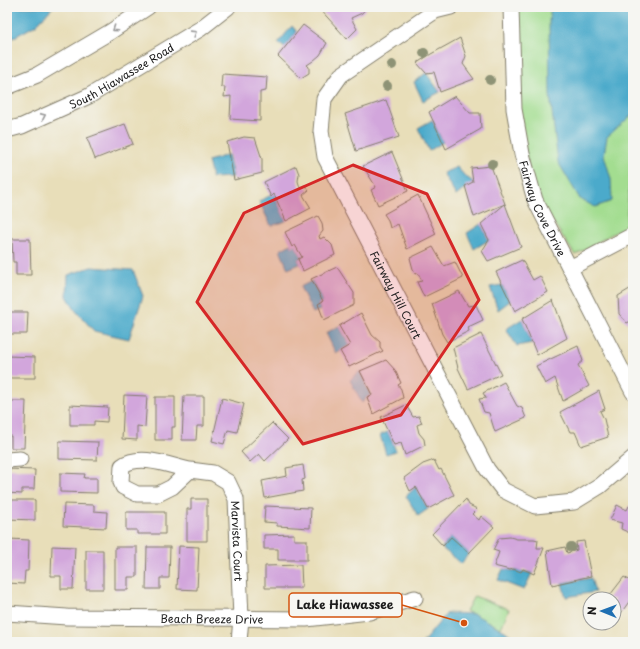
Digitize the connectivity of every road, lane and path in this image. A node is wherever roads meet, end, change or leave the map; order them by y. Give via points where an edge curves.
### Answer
1 (148, 7) edge
2 (228, 7) edge
3 (451, 7) edge
4 (511, 7) edge
5 (7, 87) edge
6 (7, 130) edge
7 (633, 235) edge
8 (570, 268) junction
9 (633, 392) edge
10 (633, 458) edge
11 (190, 470) dead end
12 (415, 598) dead end
13 (7, 613) edge
14 (241, 618) junction
15 (240, 642) edge

1 -> 5 street via 37,75
6 -> 2 street, South Hiawassee Road via 22,126 89,96 200,29
3 - 10 street, Fairway Hill Court via 435,11 341,75 324,99 321,131 325,158 487,469 503,490 535,506 574,502 600,486
4 - 8 street, Fairway Cove Drive via 514,109 522,154 536,200
7 - 8 street
8 - 9 street, Fairway Cove Drive
11 - 14 street, Marvista Court via 213,473 228,482 236,499
12 - 14 street, Beach Breeze Drive via 369,612 335,616 306,619
13 - 14 street, Beach Breeze Drive via 67,617
14 - 15 street, Marvista Court

